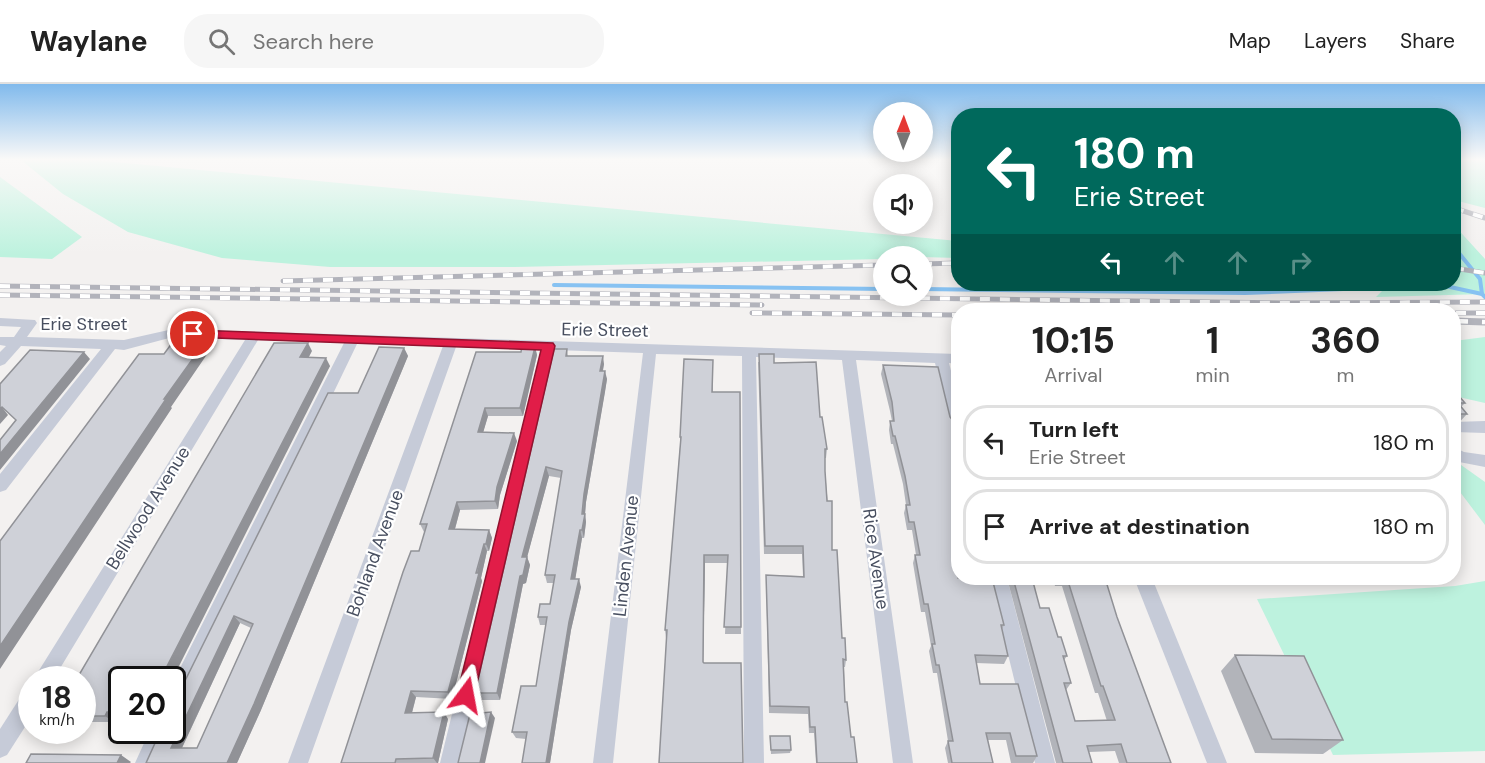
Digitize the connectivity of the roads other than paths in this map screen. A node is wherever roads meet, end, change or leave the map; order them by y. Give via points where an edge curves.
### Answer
1 (0, 322) edge
2 (155, 336) junction
3 (254, 336) junction
4 (352, 340) junction
5 (0, 341) edge
6 (18, 341) junction
7 (451, 342) junction
8 (111, 345) junction
9 (549, 346) junction
10 (650, 348) junction
11 (748, 351) junction
12 (848, 354) junction
13 (941, 358) junction
14 (951, 359) edge
15 (137, 360) edge
16 (0, 361) edge
17 (951, 397) edge
18 (1461, 427) edge
19 (1485, 427) edge
20 (1461, 457) edge
21 (1485, 461) edge
22 (0, 486) edge
23 (1000, 585) edge
24 (1146, 585) edge
25 (51, 666) edge
26 (186, 678) edge
27 (18, 719) edge
28 (154, 744) edge
29 (0, 748) edge
30 (145, 763) edge
31 (298, 763) edge
32 (450, 763) edge
33 (603, 763) edge
34 (754, 763) edge
35 (903, 763) edge
36 (1045, 763) edge
37 (1217, 763) edge

1 - 6 street via 30,323
2 - 3 street, Erie Street
2 - 8 street, Erie Street
2 - 15 street
3 - 4 street, Erie Street
3 - 25 street, Bellwood Avenue
4 - 7 street, Erie Street
4 - 26 street
5 - 6 street, Erie Street
6 - 8 street, Erie Street
6 - 16 street
7 - 9 street, Erie Street
7 - 31 street, Bohland Avenue
8 - 22 street
9 - 10 street, Erie Street
9 - 32 street
10 - 11 street, Erie Street
10 - 33 street, Linden Avenue
11 - 12 street, Erie Street
11 - 34 street
12 - 13 street, Erie Street
12 - 35 street, Rice Avenue
13 - 14 street, Erie Street
13 - 17 street
18 - 19 street
20 - 21 street
23 - 36 street
24 - 37 street
27 - 29 street
28 - 30 street

